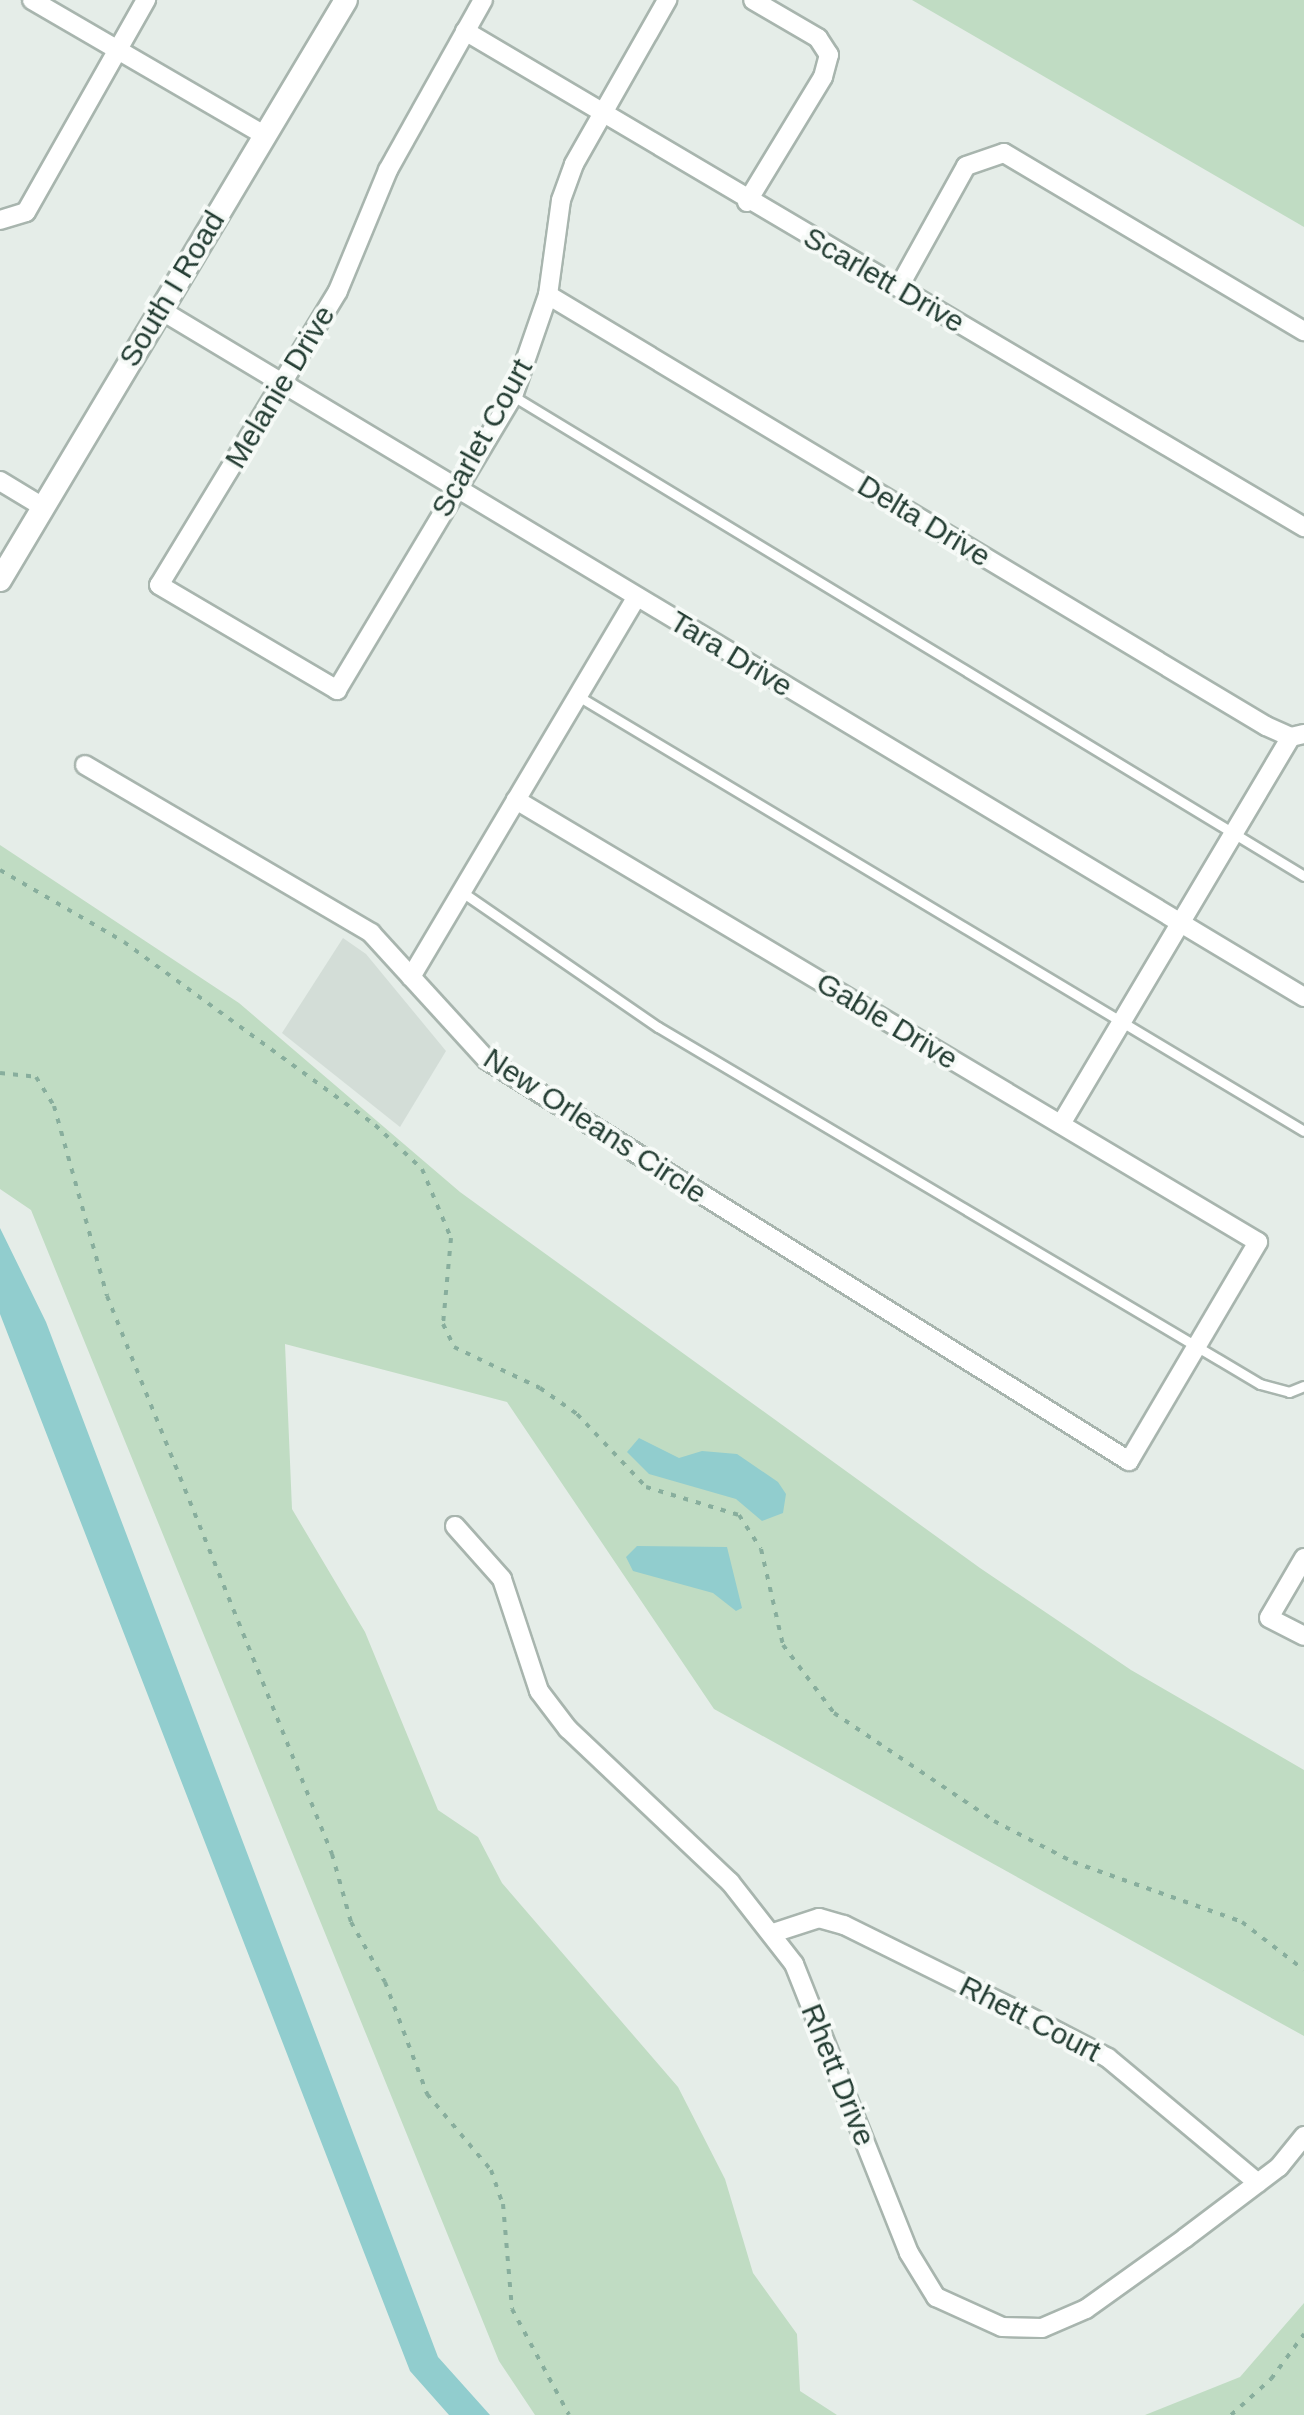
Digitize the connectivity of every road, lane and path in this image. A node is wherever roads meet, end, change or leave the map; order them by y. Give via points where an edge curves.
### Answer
1 (32, 0) edge
2 (146, 0) edge
3 (346, 0) edge
4 (484, 0) edge
5 (666, 0) edge
6 (753, 0) edge
7 (464, 31) junction
8 (116, 50) junction
9 (602, 113) junction
10 (264, 134) junction
11 (747, 202) junction
12 (0, 220) edge
13 (899, 287) junction
14 (548, 295) junction
15 (159, 309) junction
16 (1304, 331) edge
17 (284, 384) junction
18 (513, 396) junction
19 (0, 481) edge
20 (456, 489) junction
21 (43, 508) junction
22 (1304, 527) edge
23 (0, 580) edge
24 (636, 597) junction
25 (336, 690) joint
26 (578, 696) junction
27 (1298, 735) edge
28 (85, 765) dead end
29 (516, 800) junction
30 (1234, 834) junction
31 (0, 870) edge
32 (1304, 876) edge
33 (462, 892) junction
34 (1180, 923) junction
35 (411, 977) junction
36 (1304, 997) edge
37 (1122, 1022) junction
38 (0, 1073) edge
39 (1061, 1124) junction
40 (1304, 1131) edge
41 (1196, 1346) junction
42 (1304, 1386) edge
43 (455, 1526) dead end
44 (1304, 1558) edge
45 (1304, 1636) edge
46 (773, 1933) junction
47 (1304, 1970) edge
48 (1304, 2136) edge
49 (1258, 2183) junction
50 (1304, 2334) edge
51 (569, 2415) edge
52 (1231, 2415) edge

1 - 8 street
2 - 8 street
3 - 10 main road, South I Road
4 - 7 street, Melanie Drive
5 - 9 street, Scarlet Court
6 - 11 street via 818,38 828,56 823,76
7 - 9 street, Scarlett Drive
7 - 17 street, Melanie Drive via 388,170 338,291
8 - 10 street
8 - 12 street via 26,212
9 - 11 street, Scarlett Drive
9 - 14 street, Scarlet Court via 561,200
10 - 15 main road, South I Road
11 - 13 street, Scarlett Drive
13 - 16 street via 966,166 1004,153
13 - 22 street, Scarlett Drive
14 - 18 street, Scarlet Court
14 - 27 street, Delta Drive
15 - 17 street, Tara Drive
15 - 21 main road, South I Road
17 - 20 street, Tara Drive
17 - 25 street, Melanie Drive via 160,584
18 - 20 street, Scarlet Court
18 - 30 lane
19 - 21 street
20 - 24 street, Tara Drive
20 - 25 street, Scarlet Court
21 - 23 main road, South I Road
24 - 26 street
24 - 34 street, Tara Drive
26 - 29 street
26 - 37 lane
27 - 30 street
28 - 35 street, New Orleans Circle via 371,933
29 - 33 street
29 - 39 street, Gable Drive
30 - 32 lane
30 - 34 street
31 - 47 path via 124,942 376,1125 422,1169 451,1238 443,1324 454,1347 540,1388 577,1414 646,1487 738,1514 761,1549 784,1645 834,1714 994,1821 1073,1862 1242,1922
33 - 35 street
33 - 41 lane via 658,1028
34 - 36 street, Tara Drive
34 - 37 street
35 - 41 street, New Orleans Circle via 487,1060 1128,1461
37 - 39 street
37 - 40 lane
38 - 51 path via 36,1077 54,1106 107,1296 332,1854 351,1922 385,1982 427,2094 492,2170 503,2204 512,2310
39 - 41 street, Gable Drive via 1258,1242
41 - 42 lane via 1272,1389
43 - 46 street, Rhett Drive via 502,1579 539,1690 568,1729 674,1825
44 - 45 street via 1269,1618
46 - 49 street, Rhett Court via 819,1918 1012,2008 1108,2058
46 - 49 street, Rhett Drive via 794,1964 909,2253 936,2297 969,2316 1002,2328 1042,2328 1086,2309
48 - 49 street, Rhett Drive
50 - 52 path via 1271,2380

